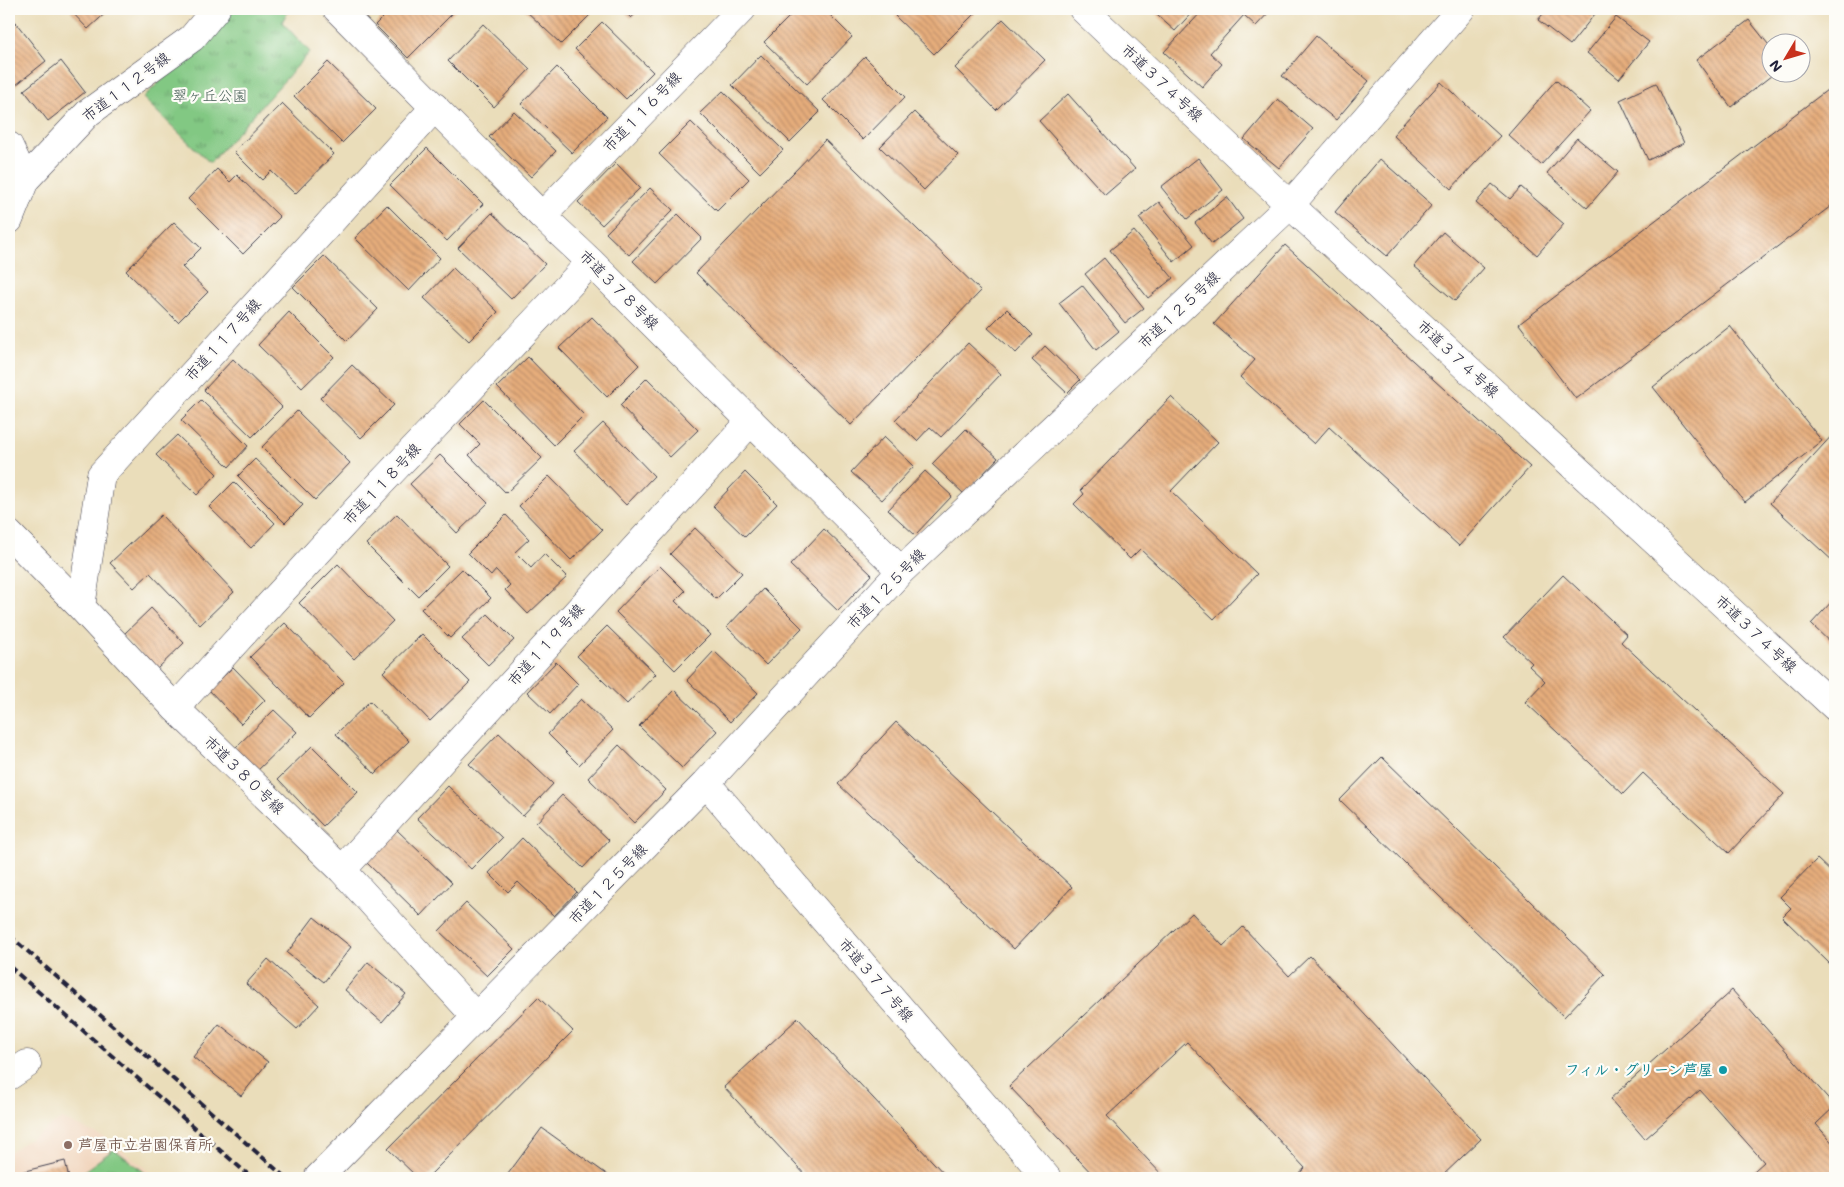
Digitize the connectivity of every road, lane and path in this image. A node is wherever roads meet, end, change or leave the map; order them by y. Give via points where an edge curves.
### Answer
1 (216, 9) edge
2 (337, 9) edge
3 (742, 9) edge
4 (1083, 9) edge
5 (1461, 9) edge
6 (435, 107) junction
7 (9, 146) edge
8 (17, 171) edge
9 (1290, 205) junction
10 (542, 216) junction
11 (9, 220) edge
12 (591, 262) junction
13 (751, 421) junction
14 (9, 534) edge
15 (901, 571) junction
16 (82, 607) junction
17 (1835, 707) edge
18 (175, 708) junction
19 (706, 783) junction
20 (342, 870) junction
21 (477, 1018) junction
22 (318, 1178) edge
23 (1047, 1178) edge

1 - 8 street, 市道１１２号線 via 192,38 88,113
2 - 6 street, 市道３７８号線
3 - 10 street, 市道１１６号線
4 - 9 street, 市道３７４号線
5 - 9 street, 市道１２５号線
6 - 10 street, 市道３７８号線
6 - 16 street, 市道１１７号線 via 101,475
7 - 8 street
8 - 11 street, 市道１１２号線
9 - 15 street, 市道１２５号線
9 - 17 street, 市道３７４号線
10 - 12 street, 市道３７８号線
12 - 13 street, 市道３７８号線
12 - 18 street, 市道１１８号線 via 382,482
13 - 15 street, 市道３７８号線
13 - 20 street, 市道１１９号線
14 - 16 street, 市道３８０号線
15 - 19 street, 市道１２５号線
16 - 18 street, 市道３８０号線
18 - 20 street, 市道３８０号線
19 - 21 street, 市道１２５号線
19 - 23 street, 市道３７７号線
20 - 21 street, 市道３８０号線
21 - 22 street, 市道１２５号線

